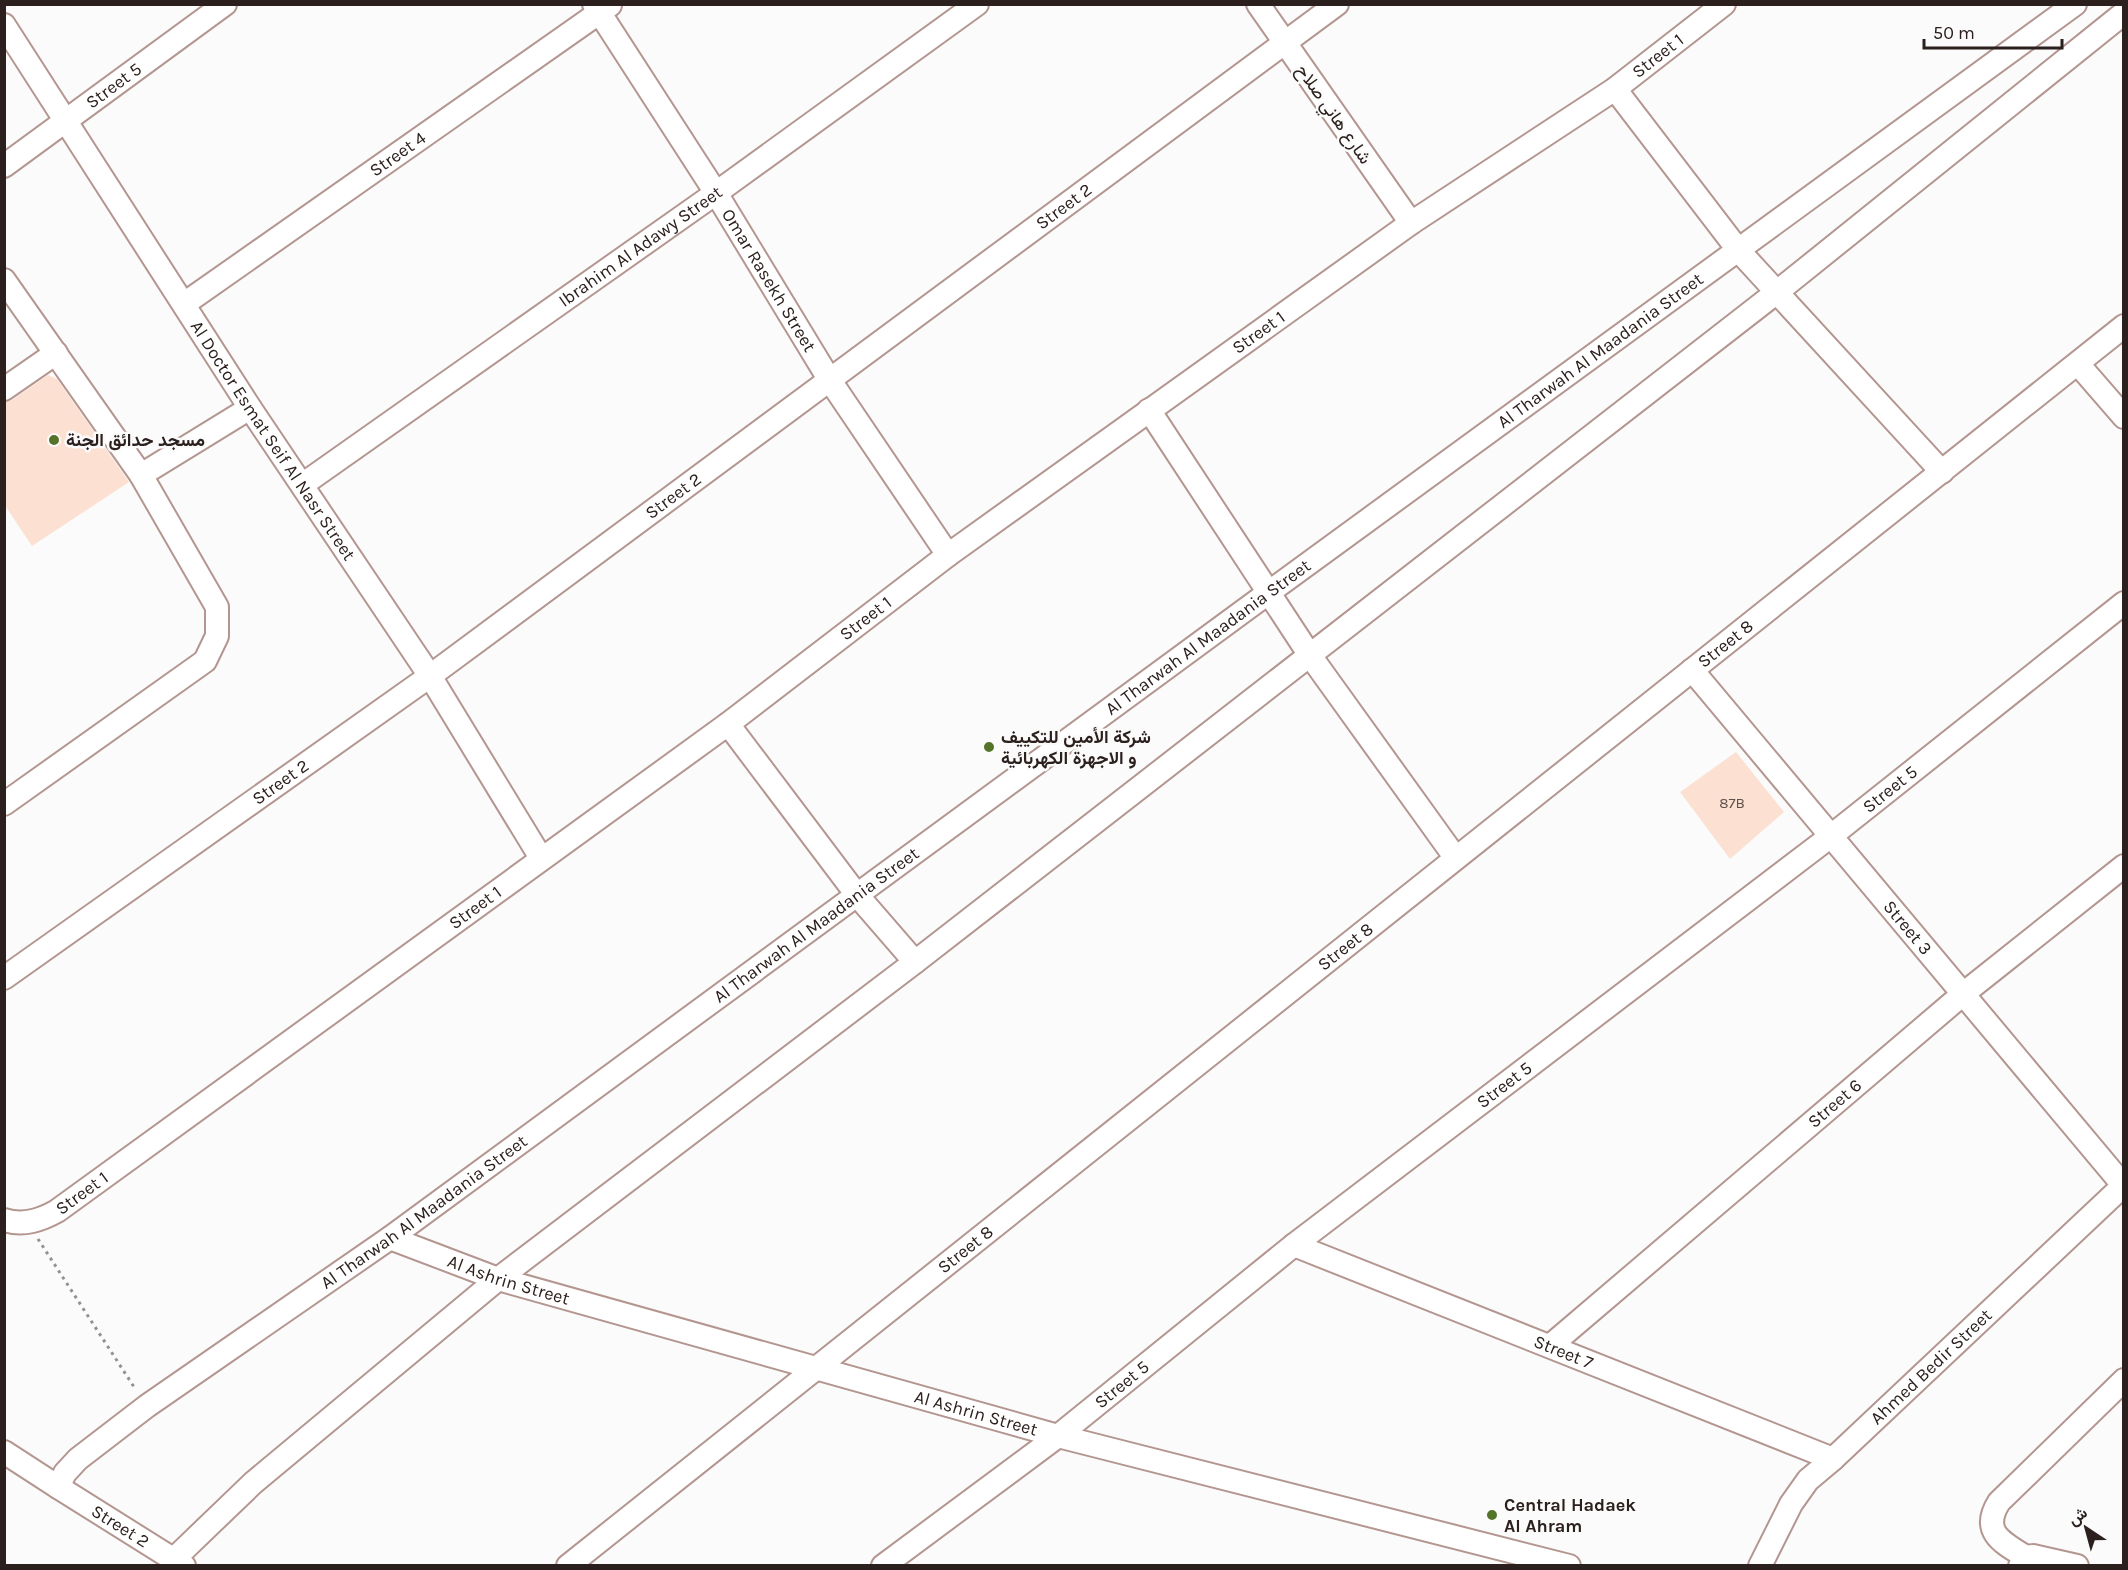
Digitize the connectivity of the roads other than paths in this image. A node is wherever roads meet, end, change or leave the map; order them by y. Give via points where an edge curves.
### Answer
1 (225, 4) edge
2 (977, 4) edge
3 (1258, 4) edge
4 (1336, 4) edge
5 (1724, 4) edge
6 (2075, 4) edge
7 (602, 7) edge
8 (2124, 14) edge
9 (4, 24) edge
10 (1284, 43) junction
11 (1615, 89) junction
12 (67, 120) junction
13 (4, 166) edge
14 (716, 192) junction
15 (1411, 223) junction
16 (1739, 251) junction
17 (4, 280) edge
18 (1778, 292) junction
19 (184, 304) junction
20 (2124, 326) edge
21 (56, 353) junction
22 (2079, 364) junction
23 (829, 379) junction
24 (4, 389) edge
25 (250, 408) junction
26 (1149, 410) junction
27 (2124, 417) edge
28 (1942, 472) junction
29 (141, 475) junction
30 (302, 485) junction
31 (948, 555) junction
32 (1268, 593) junction
33 (2124, 603) edge
34 (1310, 654) junction
35 (1692, 670) junction
36 (430, 676) junction
37 (728, 724) junction
38 (4, 804) edge
39 (1831, 836) junction
40 (1455, 857) junction
41 (541, 858) junction
42 (2124, 866) edge
43 (857, 895) junction
44 (915, 962) junction
45 (4, 978) edge
46 (1963, 994) junction
47 (2123, 1185) edge
48 (4, 1220) edge
49 (390, 1238) junction
50 (1294, 1245) junction
51 (498, 1280) junction
52 (1550, 1346) junction
53 (816, 1368) junction
54 (2124, 1380) edge
55 (1058, 1436) junction
56 (4, 1452) edge
57 (1833, 1460) junction
58 (57, 1487) junction
59 (2023, 1561) edge
60 (179, 1562) edge
61 (568, 1566) edge
62 (883, 1566) edge
63 (1569, 1566) edge
64 (1760, 1566) edge
65 (2077, 1566) edge

1 - 12 street, Street 5
2 - 14 street, Ibrahim Al Adawy Street
3 - 10 street, شارع هاني صلاح
4 - 10 street, Street 2
5 - 11 street, Street 1
6 - 16 street, Al Tharwah Al Maadania Street
7 - 14 street, Omar Rasekh Street
7 - 19 street, Street 4
8 - 18 street
9 - 12 street, Al Doctor Esmat Seif Al Nasr Street
10 - 15 street, شارع هاني صلاح
10 - 23 street, Street 2
11 - 15 street, Street 1
11 - 16 street
12 - 13 street, Street 5
12 - 19 street, Al Doctor Esmat Seif Al Nasr Street
14 - 23 street, Omar Rasekh Street
14 - 30 street, Ibrahim Al Adawy Street
15 - 26 street, Street 1
16 - 18 street
16 - 32 street, Al Tharwah Al Maadania Street
17 - 21 street
18 - 28 street
18 - 34 street
19 - 25 street, Al Doctor Esmat Seif Al Nasr Street
20 - 22 street, Street 8
21 - 24 street
21 - 29 street
22 - 27 street
22 - 28 street, Street 8
23 - 31 street, Omar Rasekh Street
23 - 36 street, Street 2
25 - 29 street
25 - 30 street, Al Doctor Esmat Seif Al Nasr Street
26 - 31 street, Street 1
26 - 32 street
28 - 35 street, Street 8
29 - 38 street via 217,607 217,636 198,667
30 - 36 street, Al Doctor Esmat Seif Al Nasr Street
31 - 37 street, Street 1
32 - 34 street
32 - 43 street, Al Tharwah Al Maadania Street
33 - 39 street, Street 5
34 - 40 street
34 - 44 street
35 - 39 street, Street 3
35 - 40 street, Street 8
36 - 41 street, Al Doctor Esmat Seif Al Nasr Street
36 - 45 street, Street 2
37 - 41 street, Street 1
37 - 43 street
39 - 46 street, Street 3
39 - 50 street, Street 5
40 - 53 street, Street 8
41 - 48 street, Street 1 via 57,1211 27,1222
42 - 46 street, Street 6
43 - 44 street
43 - 49 street, Al Tharwah Al Maadania Street
44 - 51 street
46 - 47 street, Street 3
46 - 52 street, Street 6
47 - 57 street, Ahmed Bedir Street
49 - 51 street, Al Ashrin Street
49 - 58 street, Al Tharwah Al Maadania Street via 147,1406 78,1459
50 - 52 street, Street 7
50 - 55 street, Street 5
51 - 53 street, Al Ashrin Street
51 - 60 street via 253,1483
52 - 57 street, Street 7
53 - 55 street, Al Ashrin Street
53 - 61 street, Street 8
54 - 59 street via 1994,1510 1993,1529 1997,1537
55 - 62 street, Street 5
55 - 63 street, Al Ashrin Street
56 - 58 street, Street 2
57 - 64 street, Ahmed Bedir Street via 1808,1480 1791,1504
58 - 60 street, Street 2
59 - 65 street via 2033,1556

